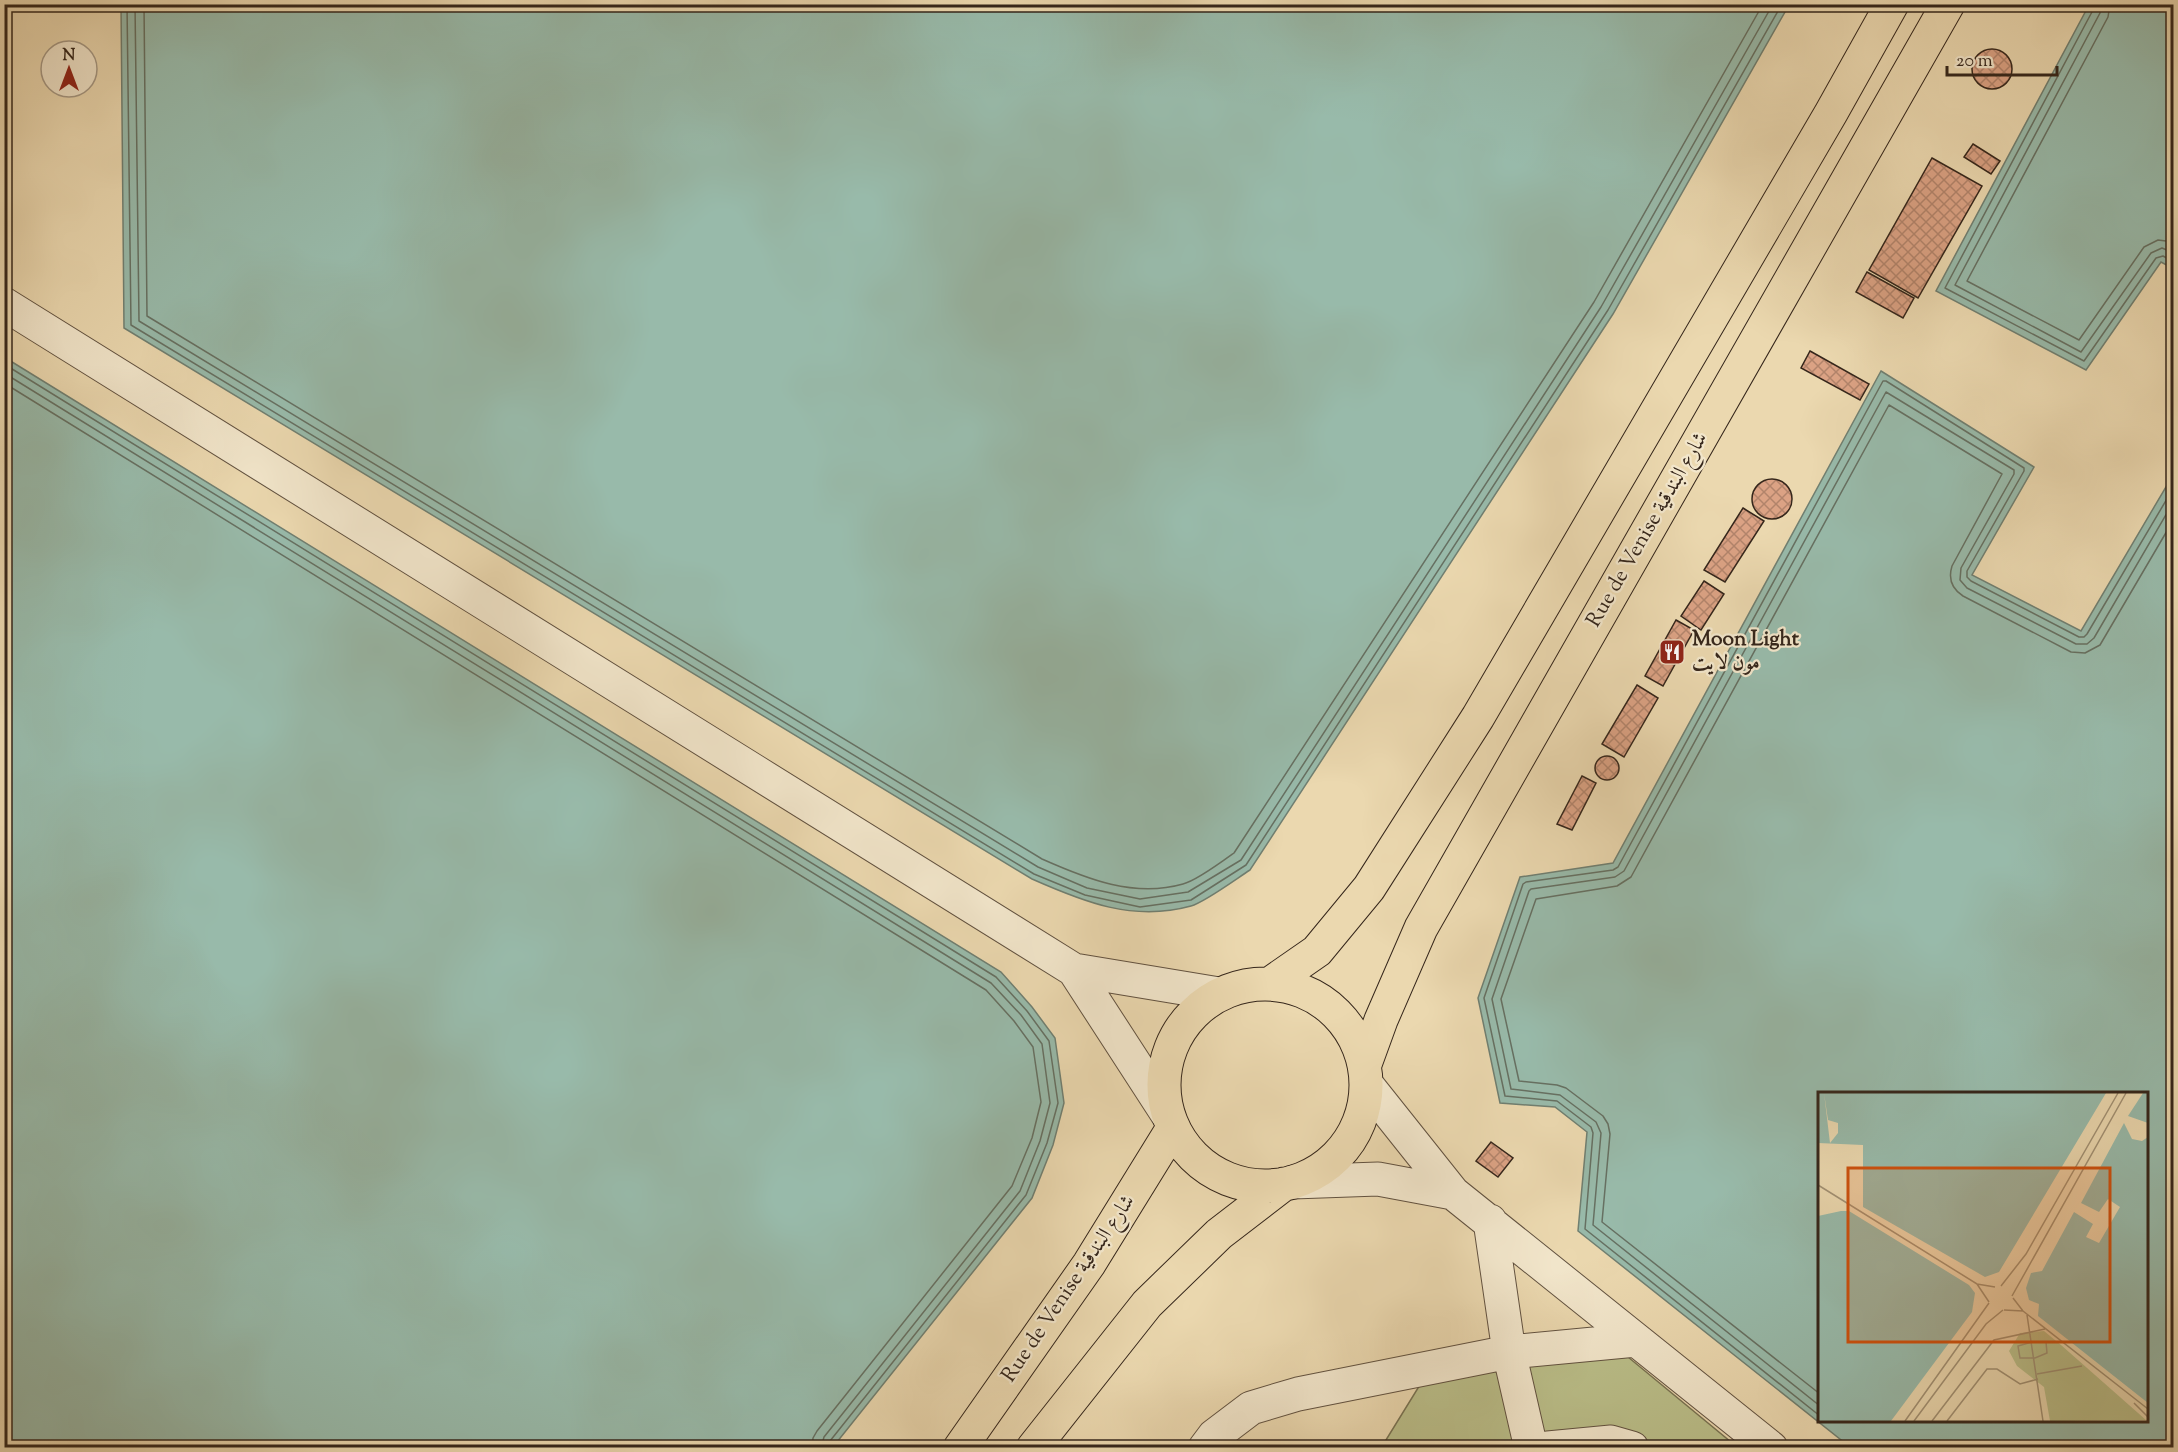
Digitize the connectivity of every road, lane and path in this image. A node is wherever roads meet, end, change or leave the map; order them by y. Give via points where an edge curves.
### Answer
1 (1892, 4) edge
2 (1948, 4) edge
3 (4, 303) edge
4 (1074, 970) junction
5 (1270, 983) junction
6 (1219, 994) junction
7 (1366, 1074) junction
8 (1170, 1121) junction
9 (1288, 1183) junction
10 (1453, 1193) junction
11 (1490, 1221) junction
12 (1636, 1340) junction
13 (1509, 1352) junction
14 (960, 1448) edge
15 (1033, 1448) edge
16 (1206, 1448) edge
17 (1531, 1448) edge
18 (1548, 1448) edge
19 (1632, 1448) edge
20 (1771, 1448) edge

1 - 5 main road via 1820,133 1420,810 1369,888 1317,951
2 - 7 main road, Rue de Venise شارع البندقية via 1421,928 1381,1020
3 - 4 street
4 - 6 street
4 - 8 street
5 - 6 main road via 1244,985
5 - 7 main road via 1304,990 1332,1008 1353,1033
6 - 8 main road via 1195,1011 1177,1032 1166,1059 1163,1087
7 - 9 main road via 1362,1117 1347,1146 1323,1168
7 - 10 street
8 - 9 main road via 1184,1147 1218,1174 1239,1183 1262,1186
8 - 14 main road, Rue de Venise شارع البندقية via 1089,1264
9 - 10 street via 1378,1179
9 - 15 main road via 1219,1234 1147,1304
10 - 11 street
11 - 12 street
11 - 13 street
12 - 13 street
12 - 20 street
13 - 16 street via 1298,1394 1251,1408 1214,1436
13 - 17 street
18 - 19 street via 1611,1442

